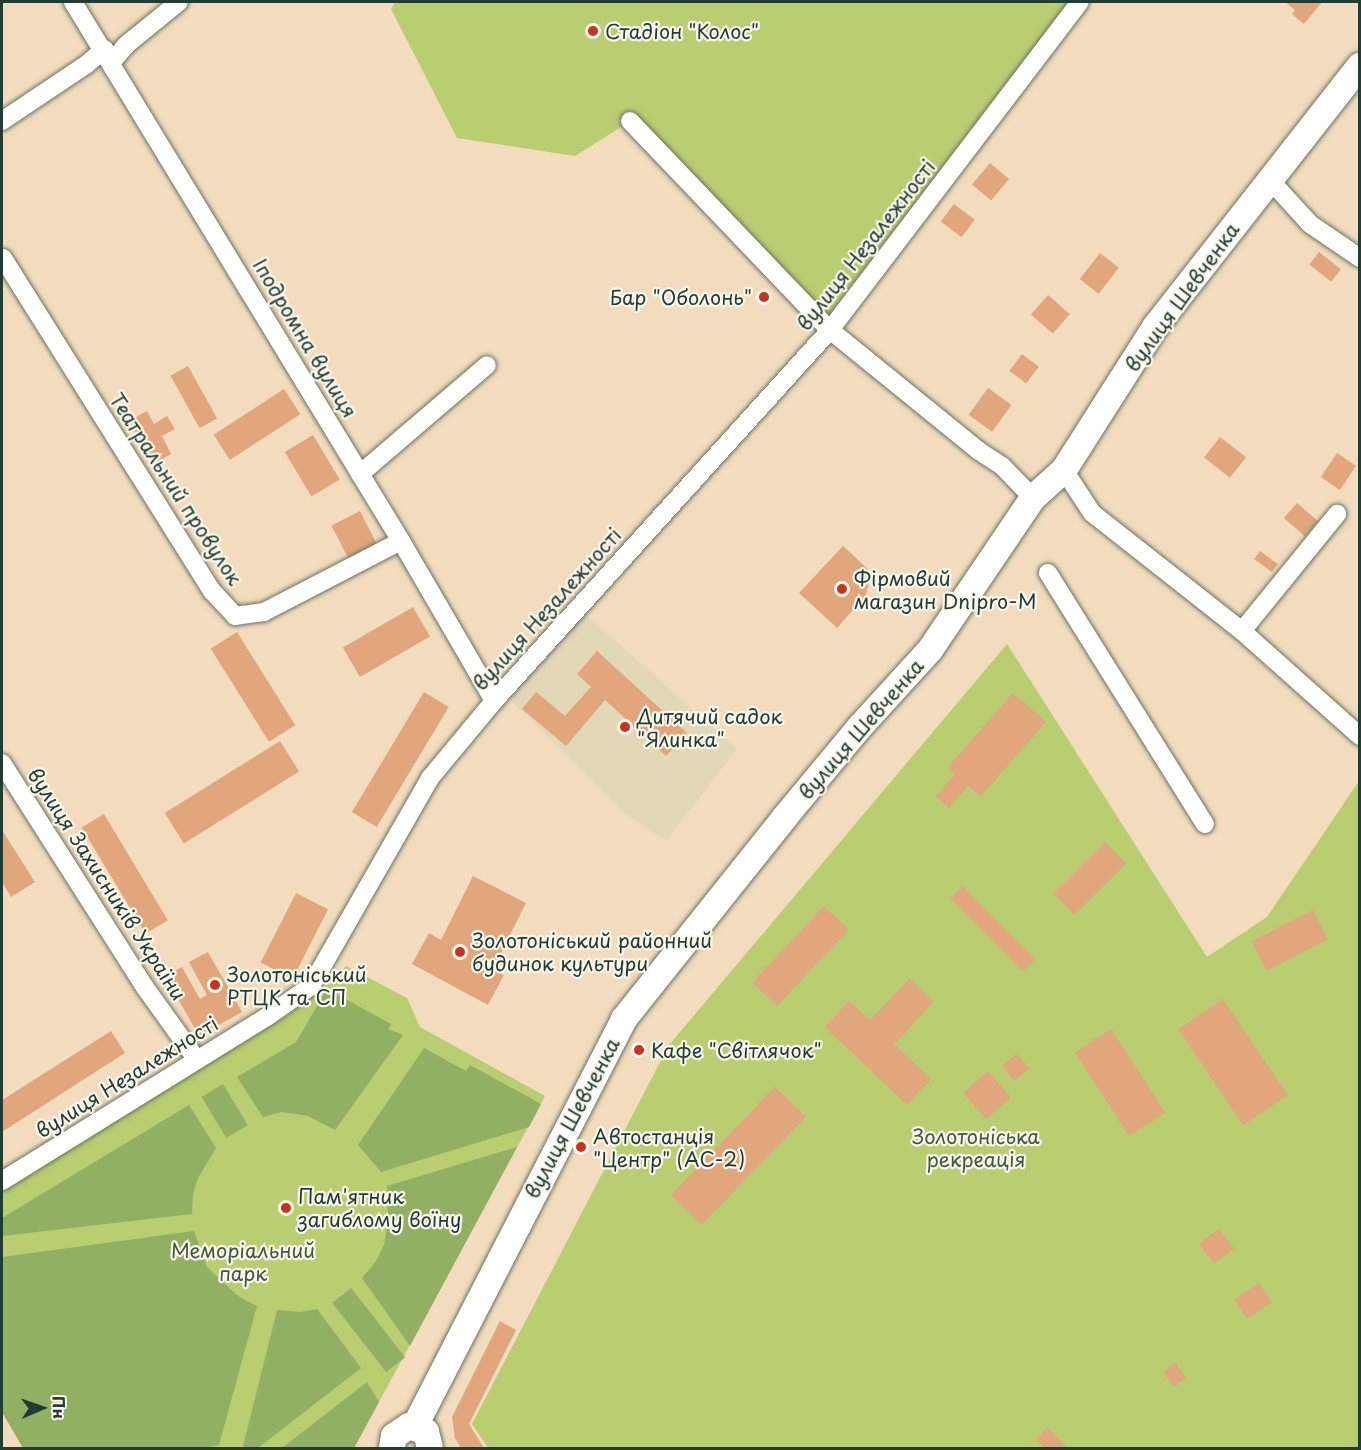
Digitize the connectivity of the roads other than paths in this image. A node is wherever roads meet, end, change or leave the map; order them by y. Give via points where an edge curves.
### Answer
1 (73, 2) edge
2 (179, 2) edge
3 (1080, 2) edge
4 (107, 56) junction
5 (1359, 66) edge
6 (2, 121) edge
7 (630, 121) dead end
8 (1270, 180) junction
9 (3, 258) dead end
10 (1359, 258) edge
11 (830, 330) junction
12 (487, 365) dead end
13 (1064, 470) junction
14 (360, 474) junction
15 (1033, 498) junction
16 (1337, 514) dead end
17 (401, 541) junction
18 (1048, 573) dead end
19 (1242, 631) junction
20 (494, 701) junction
21 (1359, 736) edge
22 (2, 763) edge
23 (1205, 824) dead end
24 (196, 1060) junction
25 (2, 1181) edge
26 (415, 1426) junction
27 (391, 1447) edge
28 (430, 1449) edge

1 - 4 street, Іподромна вулиця
2 - 4 street
3 - 11 street, вулиця Незалежності
4 - 6 street via 87,64
4 - 14 street, Іподромна вулиця
5 - 8 main road, вулиця Шевченка
7 - 11 street
8 - 10 street via 1310,224
8 - 13 main road, вулиця Шевченка via 1155,327
9 - 17 street, Театральний провулок via 212,591 235,616 264,612
11 - 15 street via 1002,466
11 - 20 street, вулиця Незалежності
12 - 14 street
13 - 15 main road, вулиця Шевченка
13 - 19 street via 1092,513
14 - 17 street, Іподромна вулиця
15 - 26 main road, вулиця Шевченка via 930,650 858,728 624,1019
16 - 19 street
17 - 20 street, Іподромна вулиця
18 - 23 street
19 - 21 street
20 - 24 street, вулиця Незалежності via 430,778 311,986
22 - 24 street, вулиця Захисників України
24 - 25 street, вулиця Незалежності
26 - 27 main road via 398,1431
26 - 28 main road via 429,1437

